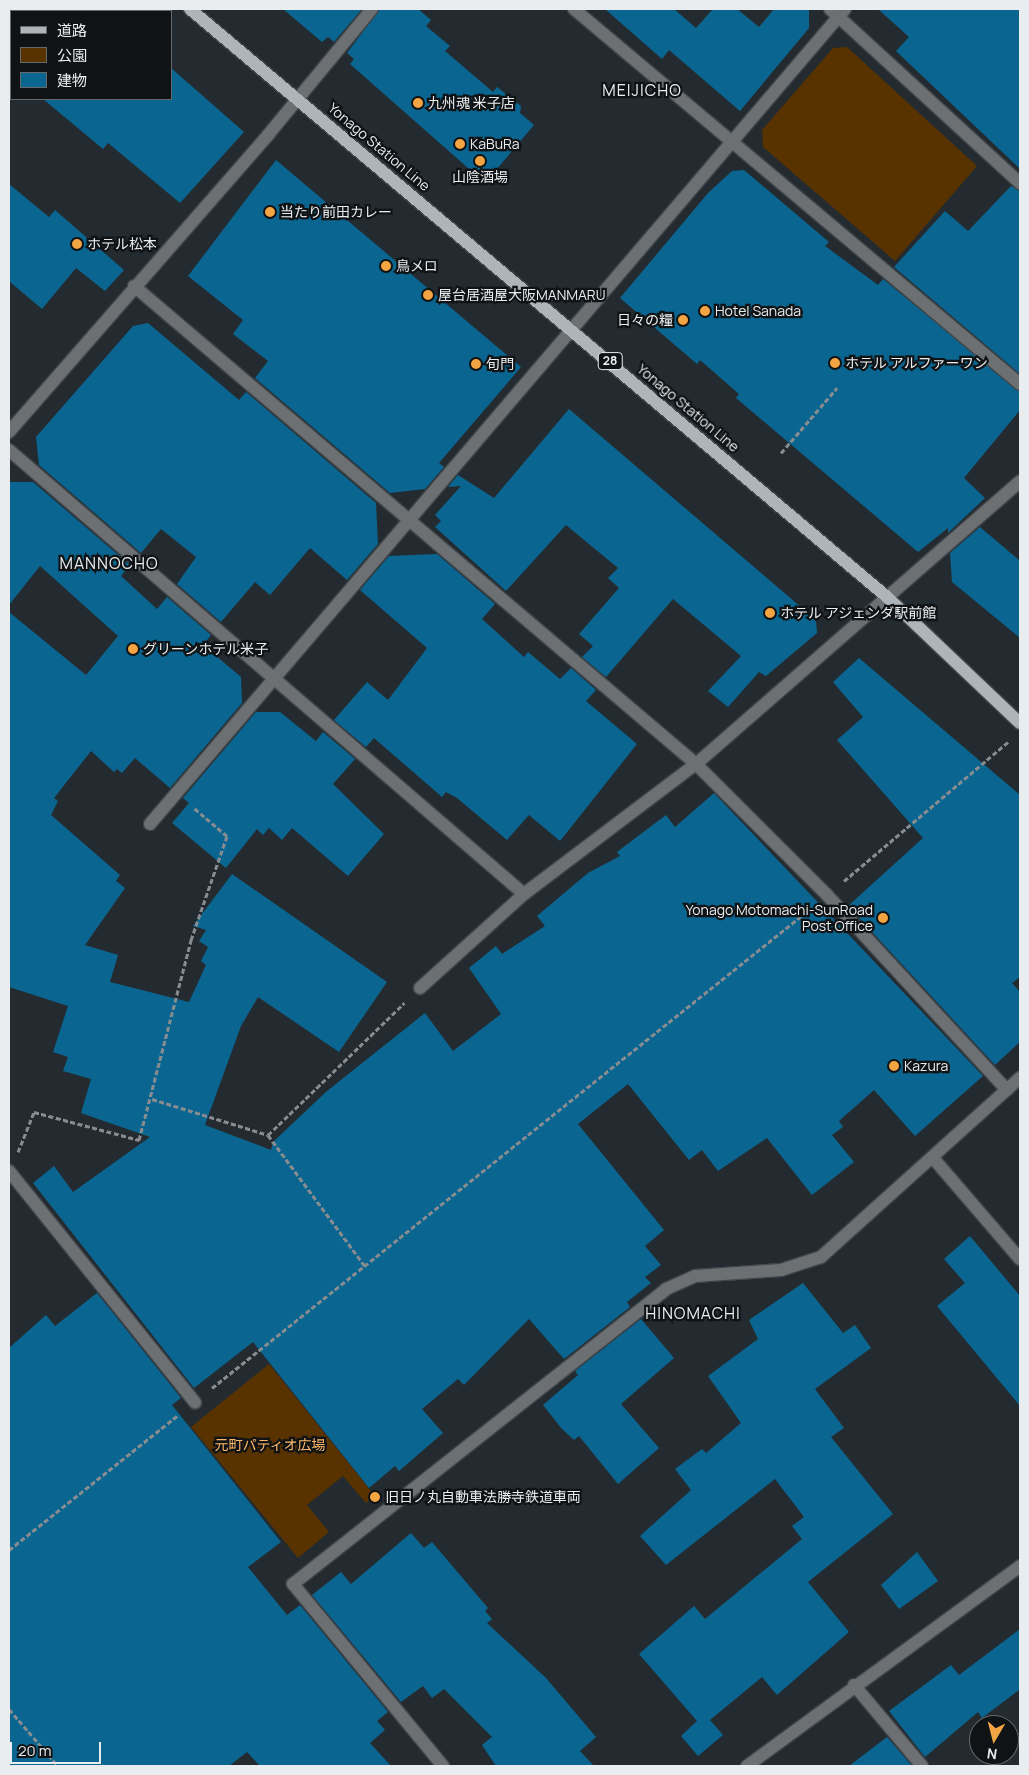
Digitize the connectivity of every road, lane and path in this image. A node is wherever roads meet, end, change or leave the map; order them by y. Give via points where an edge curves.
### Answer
1 (190, 9) edge
2 (372, 9) edge
3 (574, 9) edge
4 (838, 11) edge
5 (298, 99) junction
6 (734, 143) junction
7 (1020, 183) edge
8 (134, 286) junction
9 (572, 329) junction
10 (1020, 384) edge
11 (837, 388) dead end
12 (9, 432) edge
13 (9, 450) edge
14 (781, 453) dead end
15 (1020, 481) edge
16 (408, 519) junction
17 (887, 597) junction
18 (275, 676) junction
19 (1020, 723) edge
20 (1013, 738) dead end
21 (696, 764) junction
22 (176, 793) junction
23 (150, 824) dead end
24 (524, 894) junction
25 (827, 895) junction
26 (420, 988) joint
27 (1020, 1078) edge
28 (1007, 1090) junction
29 (152, 1099) junction
30 (268, 1134) junction
31 (933, 1158) junction
32 (10, 1171) edge
33 (1020, 1259) edge
34 (365, 1266) junction
35 (195, 1402) junction
36 (9, 1550) edge
37 (1020, 1566) edge
38 (854, 1685) junction
39 (9, 1709) edge
40 (58, 1766) edge
41 (443, 1766) edge
42 (747, 1766) edge
43 (922, 1766) edge

1 - 5 main road, Yonago Station Line / 28
2 - 5 street
3 - 6 street
4 - 6 street
4 - 7 street
5 - 8 street
5 - 9 main road, Yonago Station Line / 28
6 - 9 street
6 - 10 street
8 - 12 street
8 - 16 street
9 - 16 street
9 - 17 main road, Yonago Station Line / 28
11 - 14 path
13 - 18 street
15 - 17 street
16 - 18 street
16 - 21 street
17 - 19 main road, Yonago Station Line / 28
17 - 21 street
18 - 22 street
18 - 24 street
20 - 25 path
21 - 24 street
21 - 25 street
22 - 23 street
22 - 29 path via 227,836 191,940
24 - 26 street
25 - 28 street
25 - 34 path
26 - 30 path
27 - 28 street
28 - 31 street
29 - 30 path
29 - 32 path via 140,1140 34,1112
30 - 34 path
31 - 33 street
31 - 41 street via 821,1257 781,1270 695,1276 666,1289 293,1584
32 - 35 street
34 - 35 path
35 - 36 path
37 - 38 street
38 - 42 street
38 - 43 street
39 - 40 path

